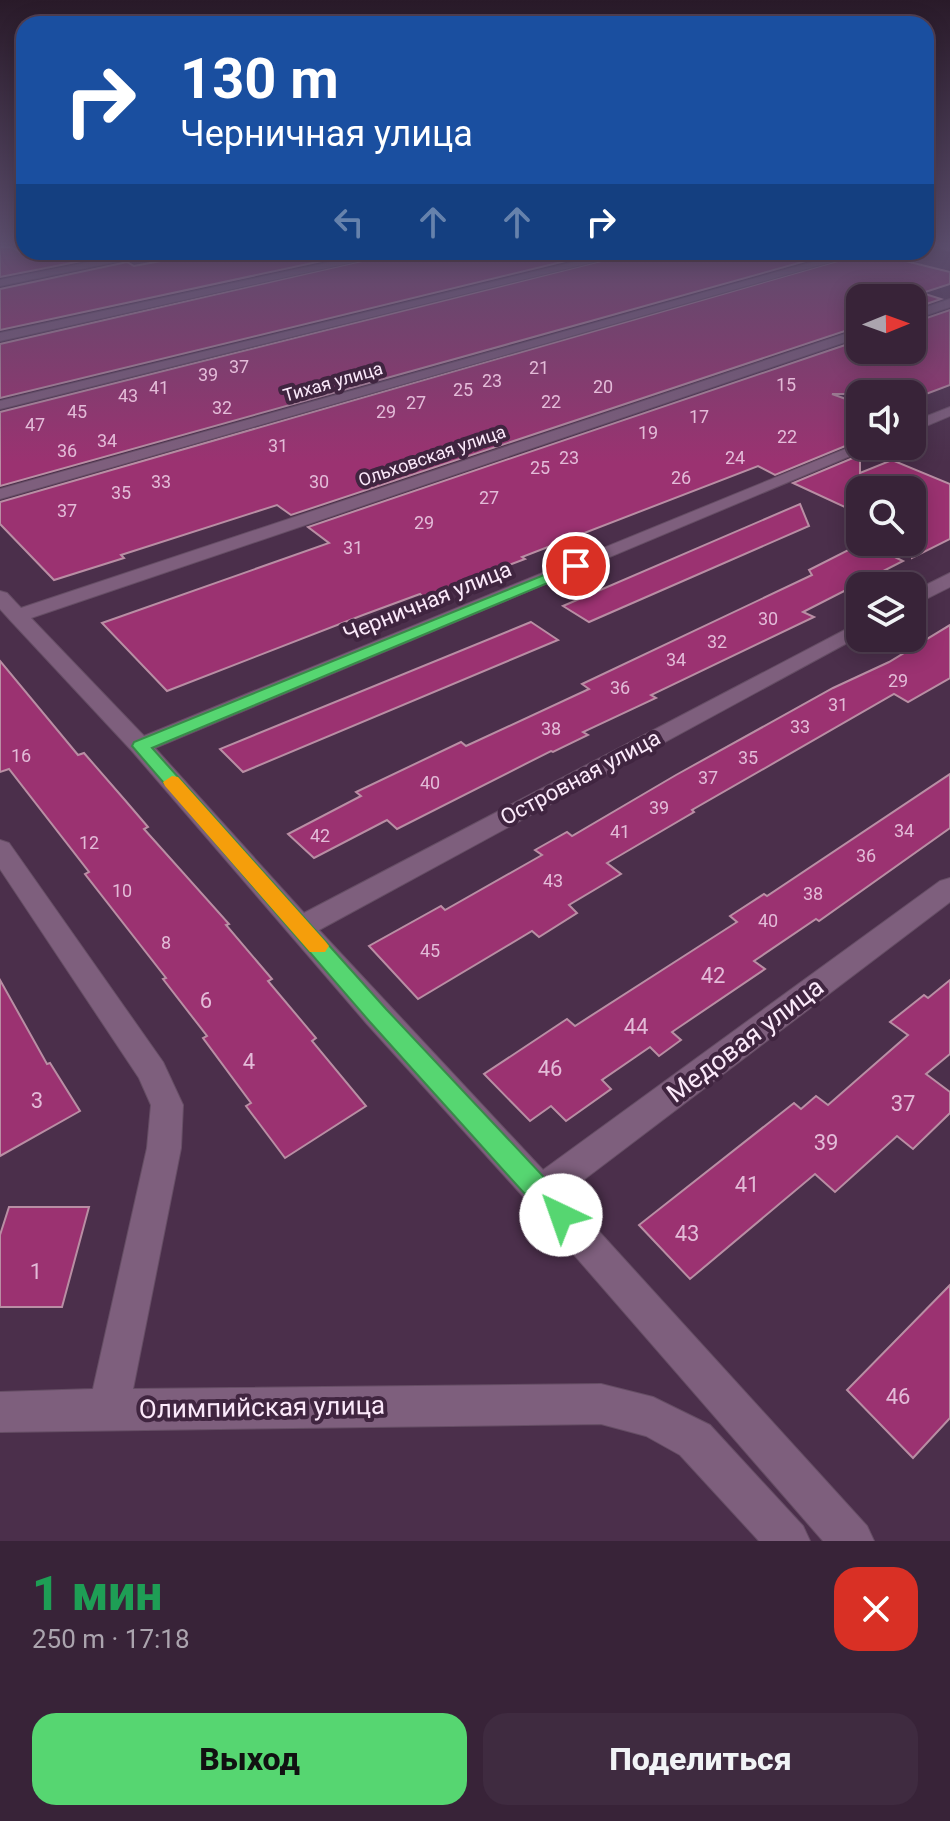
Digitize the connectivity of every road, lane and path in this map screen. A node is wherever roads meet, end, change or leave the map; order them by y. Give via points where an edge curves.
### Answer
1 (84, 319) edge
2 (354, 319) edge
3 (623, 319) edge
4 (0, 337) edge
5 (846, 338) edge
6 (0, 405) edge
7 (950, 411) edge
8 (926, 421) edge
9 (846, 454) edge
10 (0, 494) edge
11 (950, 579) edge
12 (926, 592) edge
13 (8, 607) edge
14 (846, 635) edge
15 (140, 746) junction
16 (4, 862) edge
17 (950, 888) edge
18 (301, 927) junction
19 (541, 1192) junction
20 (108, 1409) junction
21 (0, 1412) edge
22 (788, 1541) edge
23 (852, 1541) edge

1 - 4 street
2 - 6 street
3 - 10 street, Тихая улица
5 - 13 street, Ольховская улица
7 - 8 street
9 - 15 street, Черничная улица
11 - 12 street
13 - 15 street
14 - 18 street, Островная улица
15 - 18 street
16 - 20 street, Олимпийская улица via 152,1071 167,1105 164,1148
17 - 19 street, Медовая улица
18 - 19 street
19 - 23 street
20 - 21 street
20 - 22 street, Олимпийская улица via 601,1404 653,1417 695,1440

